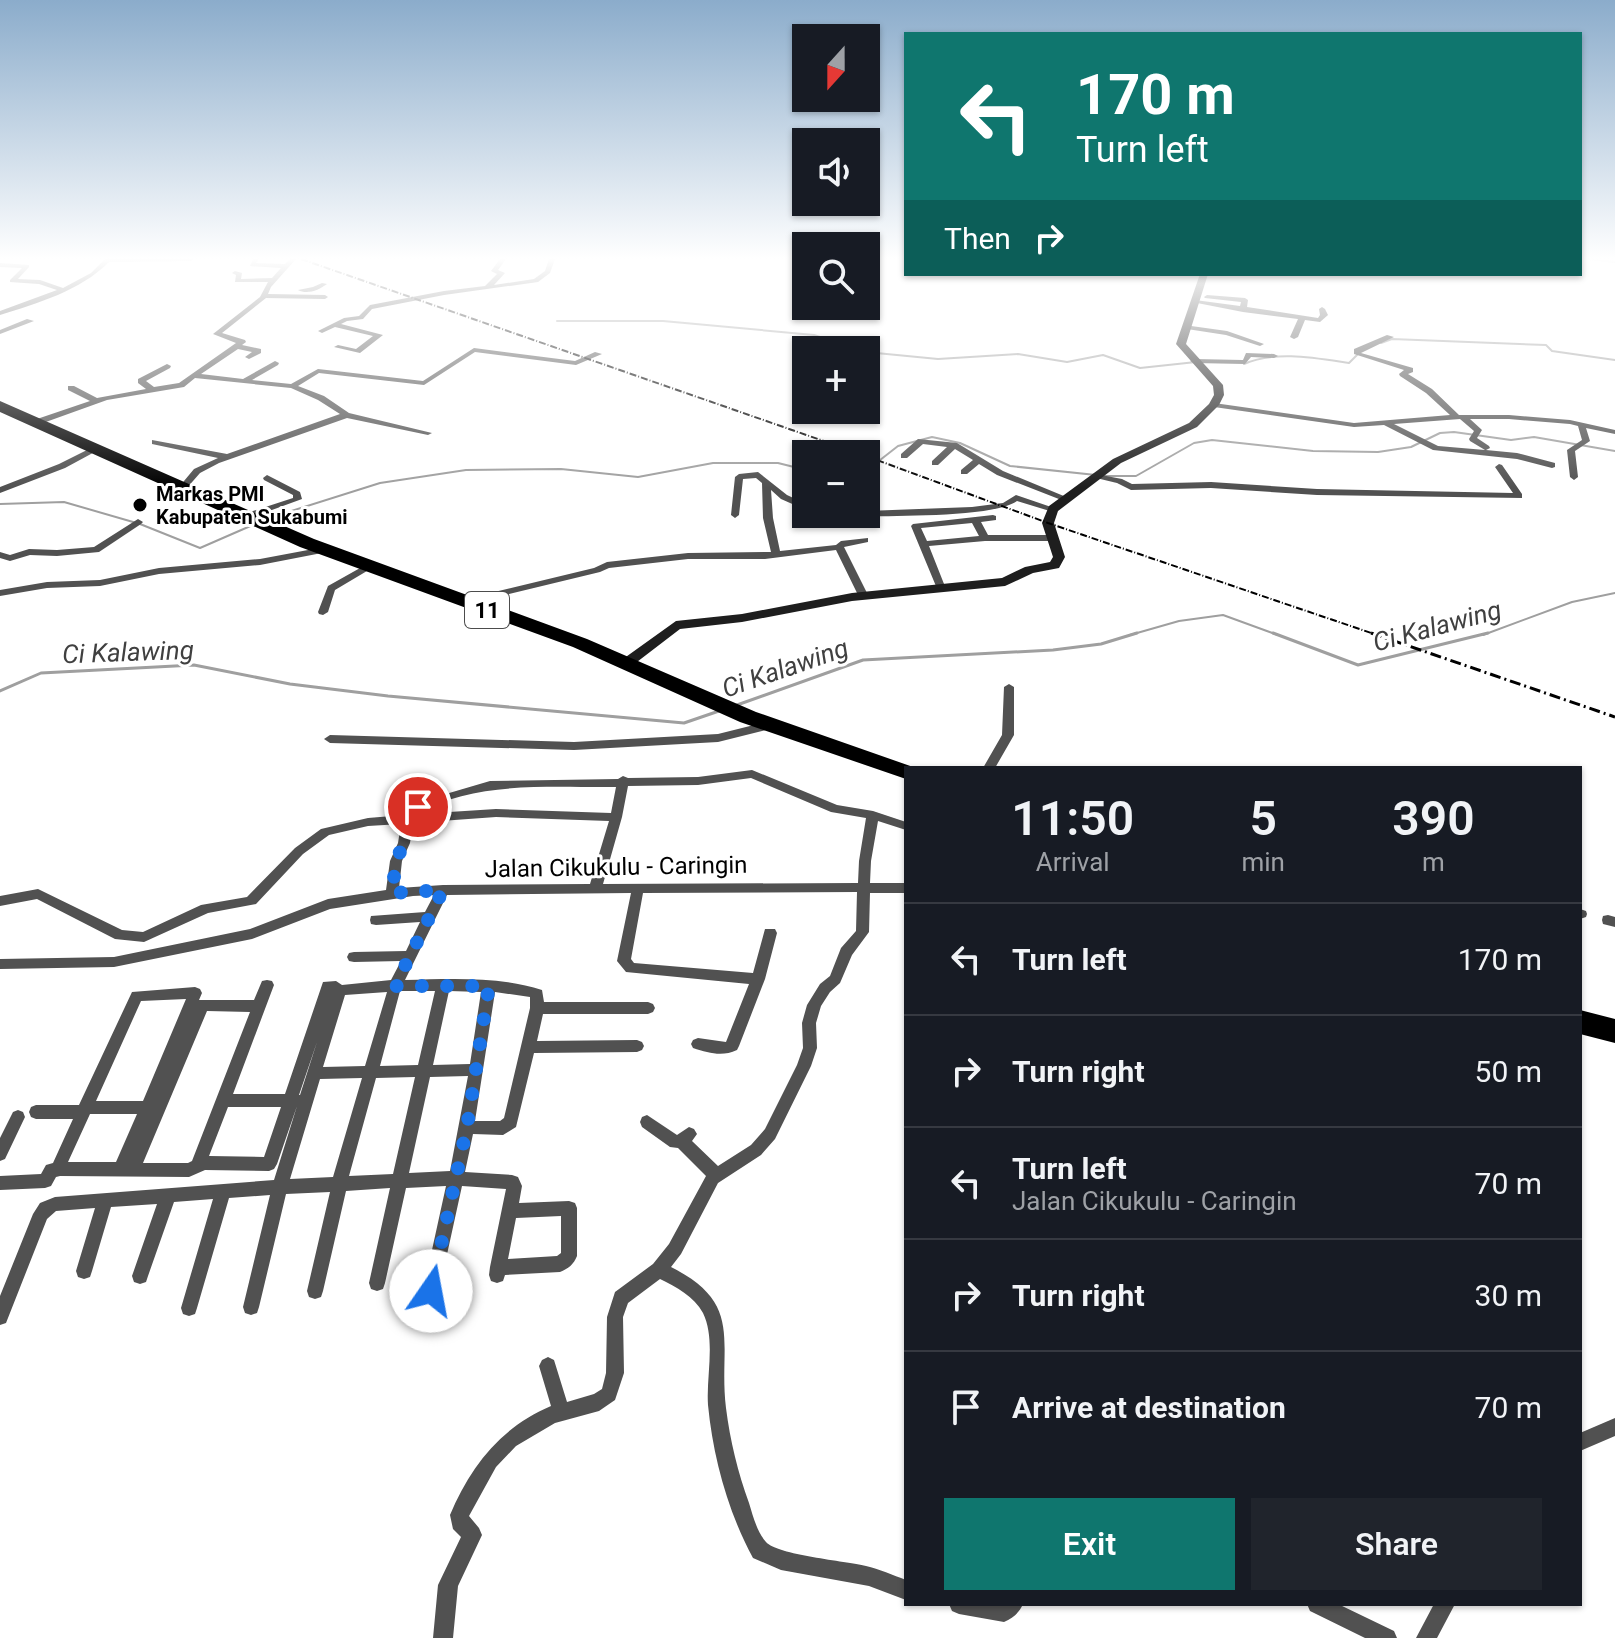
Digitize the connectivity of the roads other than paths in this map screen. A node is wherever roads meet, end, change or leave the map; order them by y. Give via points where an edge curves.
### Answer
1 (222, 335) edge
2 (378, 335) edge
3 (1184, 335) edge
4 (1234, 335) edge
5 (1390, 337) dead end
6 (1260, 344) dead end
7 (236, 346) junction
8 (338, 347) dead end
9 (598, 354) dead end
10 (1274, 356) dead end
11 (249, 357) dead end
12 (1195, 362) junction
13 (275, 363) dead end
14 (167, 366) dead end
15 (195, 376) junction
16 (247, 379) junction
17 (292, 386) junction
18 (71, 388) dead end
19 (173, 388) junction
20 (154, 391) junction
21 (179, 396) dead end
22 (96, 401) junction
23 (1214, 405) junction
24 (0, 406) edge
25 (346, 415) junction
26 (1459, 417) junction
27 (40, 421) junction
28 (1387, 424) junction
29 (1581, 424) junction
30 (1615, 432) edge
31 (428, 433) dead end
32 (155, 442) dead end
33 (954, 445) junction
34 (98, 448) junction
35 (1486, 448) dead end
36 (904, 456) dead end
37 (227, 457) junction
38 (978, 461) junction
39 (935, 463) dead end
40 (1552, 465) dead end
41 (1499, 467) dead end
42 (964, 472) dead end
43 (1096, 477) junction
44 (1574, 477) dead end
45 (267, 478) dead end
46 (766, 483) junction
47 (183, 487) junction
48 (0, 490) edge
49 (1067, 499) junction
50 (792, 501) edge
51 (1053, 509) junction
52 (910, 513) junction
53 (880, 514) edge
54 (735, 515) dead end
55 (993, 518) dead end
56 (253, 519) junction
57 (975, 520) junction
58 (137, 522) dead end
59 (916, 526) junction
60 (985, 538) junction
61 (1052, 538) junction
62 (865, 540) dead end
63 (924, 544) junction
64 (839, 547) junction
65 (324, 550) junction
66 (0, 555) edge
67 (776, 555) junction
68 (369, 566) junction
69 (941, 589) junction
70 (0, 593) edge
71 (863, 595) junction
72 (464, 602) junction
73 (323, 612) dead end
74 (628, 662) junction
75 (1009, 687) dead end
76 (759, 721) junction
77 (330, 739) dead end
78 (990, 766) edge
79 (904, 770) edge
80 (623, 780) junction
81 (873, 815) junction
82 (616, 817) junction
83 (408, 819) junction
84 (904, 825) edge
85 (638, 888) junction
86 (864, 888) junction
87 (904, 888) edge
88 (595, 889) junction
89 (443, 890) junction
90 (392, 893) junction
91 (0, 901) edge
92 (429, 917) junction
93 (376, 920) dead end
94 (770, 933) dead end
95 (410, 956) junction
96 (354, 957) dead end
97 (0, 964) edge
98 (758, 979) junction
99 (267, 985) dead end
100 (395, 986) junction
101 (443, 986) junction
102 (489, 986) junction
103 (339, 991) junction
104 (258, 1006) junction
105 (537, 1008) junction
106 (648, 1008) dead end
107 (1582, 1023) edge
108 (1615, 1031) edge
109 (698, 1044) dead end
110 (637, 1046) dead end
111 (528, 1047) junction
112 (475, 1070) junction
113 (422, 1071) junction
114 (370, 1072) junction
115 (315, 1073) junction
116 (289, 1100) junction
117 (306, 1100) junction
118 (223, 1101) junction
119 (84, 1110) junction
120 (36, 1112) dead end
121 (149, 1112) junction
122 (18, 1117) dead end
123 (647, 1122) dead end
124 (467, 1127) junction
125 (0, 1154) edge
126 (198, 1166) junction
127 (57, 1170) junction
128 (126, 1170) junction
129 (716, 1175) junction
130 (455, 1178) junction
131 (402, 1181) junction
132 (0, 1183) edge
133 (339, 1184) junction
134 (280, 1187) junction
135 (223, 1192) junction
136 (168, 1196) junction
137 (105, 1200) junction
138 (509, 1211) junction
139 (659, 1270) junction
140 (84, 1271) dead end
141 (140, 1276) dead end
142 (377, 1283) dead end
143 (315, 1291) dead end
144 (431, 1291) dead end
145 (251, 1307) dead end
146 (189, 1308) dead end
147 (0, 1317) edge
148 (548, 1366) dead end
149 (561, 1411) junction
150 (1615, 1427) edge
151 (1582, 1441) edge
152 (904, 1589) edge
153 (970, 1606) edge
154 (1011, 1606) edge
155 (1321, 1606) edge
156 (1444, 1606) edge
157 (443, 1638) edge
158 (1387, 1638) edge
159 (1426, 1638) edge

1 - 7 street via 242,341
2 - 8 street via 357,351
3 - 12 street via 1181,345
4 - 6 street
5 - 26 street via 1356,353 1410,370 1403,374
7 - 11 street via 258,351
7 - 15 street
9 - 17 street via 578,363 474,350 424,383 318,371
10 - 12 street
12 - 23 street via 1218,385
13 - 16 street
14 - 20 street via 141,381
15 - 16 street
15 - 19 street
16 - 17 street
17 - 25 street
18 - 22 street
19 - 20 street
19 - 21 street
20 - 22 street
22 - 27 street
23 - 28 street via 1340,424
23 - 43 street via 1189,428 1117,461
24 - 27 highway, 11
25 - 31 street
25 - 37 street
26 - 28 street
26 - 29 street
26 - 35 street via 1478,430 1474,440
27 - 34 highway, 11
28 - 40 street via 1436,448
29 - 30 street
29 - 44 street via 1586,441 1571,450
32 - 37 street
33 - 36 street via 921,441
33 - 38 street
33 - 39 street
34 - 47 highway, 11
34 - 48 street
37 - 47 street via 197,471
38 - 42 street
38 - 49 street
41 - 43 street via 1519,496 1131,487
43 - 49 street
45 - 56 street via 298,499
46 - 50 street
46 - 54 street via 755,474 740,475
46 - 67 street
47 - 56 highway, 11
49 - 51 street
51 - 52 street via 1016,498 1006,505
51 - 61 street via 1048,523
52 - 53 street
52 - 59 street
55 - 57 street
56 - 65 highway, 11
57 - 59 street
57 - 60 street
58 - 66 street via 98,549
59 - 63 street
60 - 61 street
60 - 63 street
61 - 69 street via 1059,557 1055,565 1010,581
62 - 64 street
63 - 69 street
64 - 67 street
64 - 71 street
65 - 68 highway, 11
65 - 70 street
67 - 72 street via 688,556 603,565
68 - 72 highway, 11
68 - 73 street via 331,588
69 - 71 street
71 - 74 street via 676,625
72 - 74 highway, 11
74 - 76 highway, 11
75 - 78 street via 1008,735
76 - 77 street via 718,738 574,746
76 - 79 highway, 11
80 - 81 street via 698,781 752,774 835,809
80 - 82 street
80 - 83 street via 482,787 426,804
81 - 84 street
81 - 86 street
82 - 83 street via 496,813
82 - 88 street
83 - 90 street
83 - 91 street via 325,832 251,901 220,904 144,937 120,935 38,894
85 - 86 street, Jalan Cikukulu - Caringin
85 - 88 street, Jalan Cikukulu - Caringin
85 - 98 street via 625,955 628,967
86 - 87 street, Jalan Cikukulu - Caringin
86 - 129 street via 862,932 814,1005 810,1048 792,1092 762,1144
88 - 89 street, Jalan Cikukulu - Caringin
89 - 90 street, Jalan Cikukulu - Caringin
89 - 92 street
90 - 97 street, Jalan Cikukulu - Caringin via 328,904 252,934 114,962
92 - 93 street
92 - 95 street
94 - 98 street
95 - 96 street
95 - 100 street
98 - 109 street via 732,1046
99 - 104 street
100 - 101 street
100 - 103 street
100 - 114 street
101 - 102 street
101 - 113 street
102 - 105 street via 532,990
102 - 112 street
103 - 115 street
103 - 116 street via 328,986
104 - 118 street
104 - 121 street via 204,999
105 - 106 street
105 - 111 street
107 - 108 highway
110 - 111 street
111 - 124 street via 511,1122 503,1128
112 - 113 street
112 - 124 street
113 - 114 street
113 - 131 street
114 - 115 street
114 - 133 street
115 - 117 street
116 - 117 street
116 - 118 street
116 - 126 street via 269,1164
117 - 134 street
118 - 126 street
119 - 120 street
119 - 121 street
119 - 121 street via 137,996 195,993
119 - 127 street
121 - 128 street
122 - 125 street
123 - 129 street via 672,1141 685,1138
124 - 130 street
126 - 128 street
127 - 128 street
127 - 132 street via 51,1170 45,1181
129 - 139 street
130 - 131 street
130 - 138 street via 512,1182
130 - 144 street
131 - 133 street
131 - 142 street
133 - 134 street
133 - 143 street
134 - 135 street
134 - 145 street
135 - 136 street
135 - 146 street
136 - 137 street
136 - 141 street
137 - 140 street
137 - 147 street via 46,1208
138 - 138 street via 569,1208 569,1256 560,1264 497,1271
139 - 149 street via 627,1293 616,1309 615,1373 609,1394 599,1402
139 - 152 street via 695,1291 710,1308 717,1340 719,1421 743,1512 760,1551
148 - 149 street
149 - 157 street via 498,1450 461,1509 459,1520 472,1535 448,1585
150 - 151 street
153 - 154 street via 1004,1612
155 - 158 street
156 - 159 street

